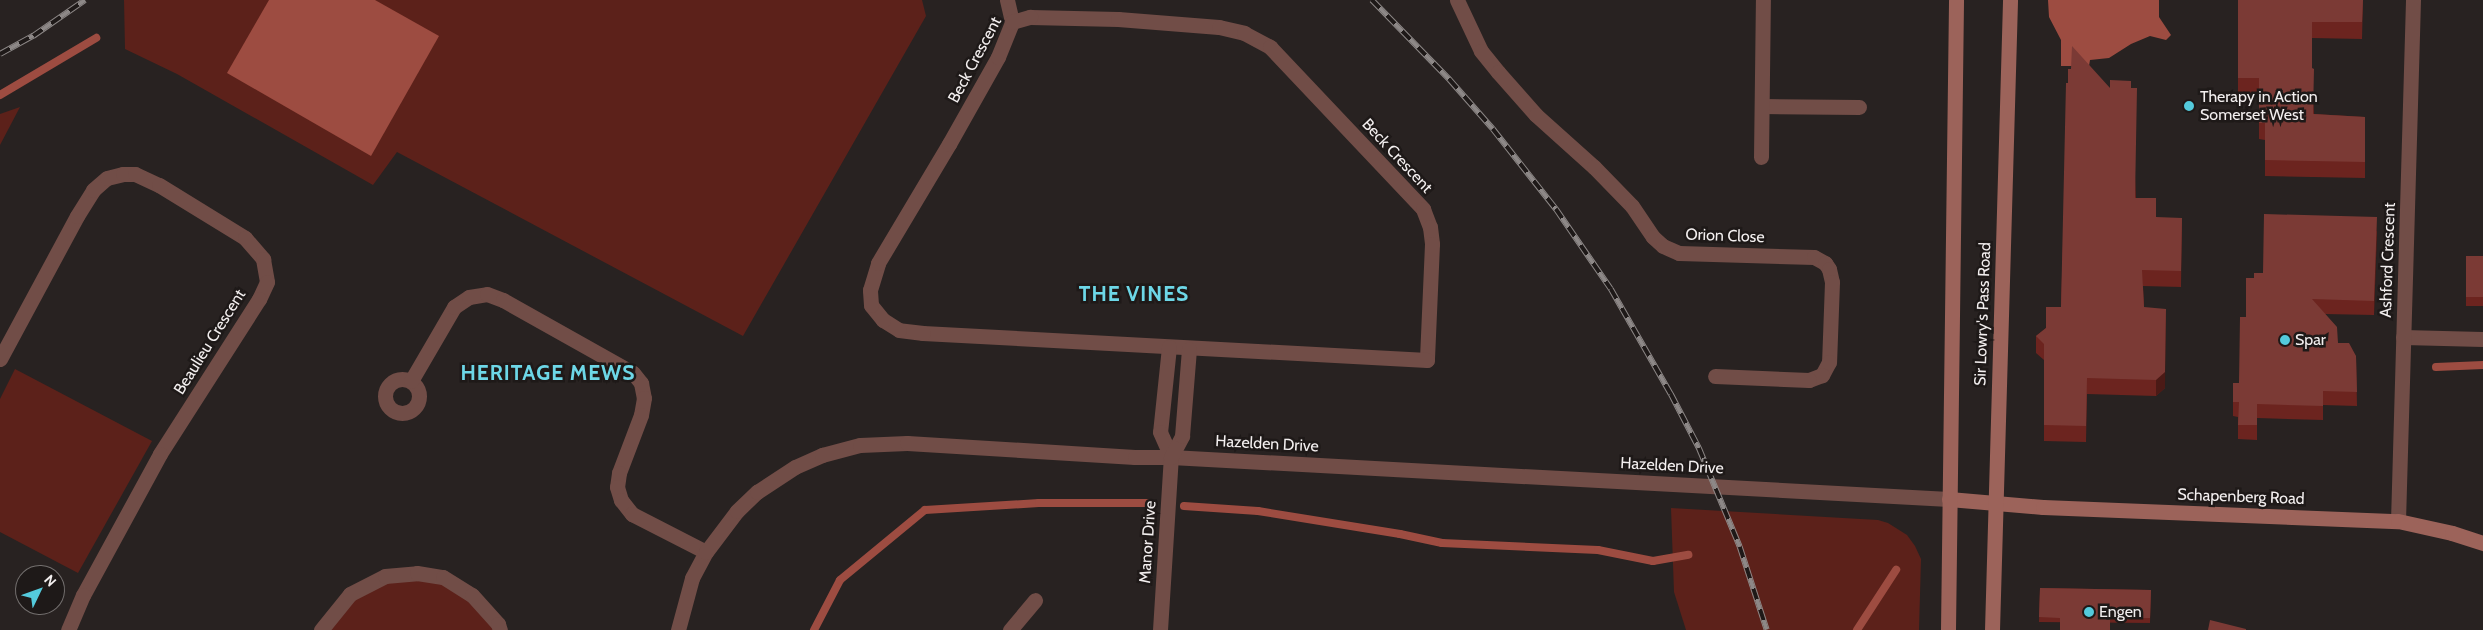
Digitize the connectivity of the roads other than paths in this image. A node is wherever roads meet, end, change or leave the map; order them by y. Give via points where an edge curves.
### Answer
1 (1007, 0) edge
2 (1457, 0) edge
3 (1763, 0) edge
4 (1956, 0) edge
5 (2010, 0) edge
6 (2412, 0) edge
7 (1012, 22) junction
8 (1762, 106) junction
9 (1860, 107) dead end
10 (1761, 157) dead end
11 (2403, 337) junction
12 (2483, 339) edge
13 (1169, 347) junction
14 (1189, 348) junction
15 (0, 359) edge
16 (1715, 376) dead end
17 (411, 380) dead end
18 (1171, 457) junction
19 (1949, 499) junction
20 (1995, 502) junction
21 (2398, 520) junction
22 (2483, 543) edge
23 (706, 552) junction
24 (1034, 600) dead end
25 (68, 630) edge
26 (320, 630) edge
27 (500, 630) edge
28 (678, 630) edge
29 (1010, 630) edge
30 (1160, 630) edge
31 (1948, 630) edge
32 (1992, 630) edge

1 - 7 street
2 - 16 street, Orion Close via 1481,50 1498,72 1536,115 1632,206 1663,246 1679,253 1814,256 1826,263 1832,282 1829,362 1822,374 1809,380
3 - 8 street
4 - 19 main road, Sir Lowry's Pass Road
5 - 20 main road, Sir Lowry's Pass Road
6 - 11 street, Ashford Crescent
7 - 13 street, Beck Crescent via 993,66 878,263 870,290 871,306 883,320 899,330
7 - 14 street, Beck Crescent via 1030,17 1118,19 1219,27 1244,33 1270,47 1423,209 1432,244 1427,360
8 - 9 street
8 - 10 street
11 - 12 street
11 - 21 street, Ashford Crescent
13 - 14 street, Beck Crescent
13 - 18 street via 1160,432
14 - 18 street via 1182,436
15 - 25 street, Beaulieu Crescent via 77,216 93,190 107,178 135,174 160,185 245,238 263,259 266,282 260,299 160,454
17 - 23 street via 454,307 469,297 487,294 633,373 641,383 644,398 619,474 617,487 621,500 632,514
18 - 19 street, Hazelden Drive
18 - 23 street, Hazelden Drive via 1135,458 907,443 843,448 795,467 757,492 724,526
18 - 30 street, Manor Drive
19 - 20 main road, Schapenberg Road
19 - 31 main road, Sir Lowry's Pass Road
20 - 21 main road, Schapenberg Road via 2043,507
20 - 32 main road, Sir Lowry's Pass Road
21 - 22 main road, Schapenberg Road
23 - 28 street, Hazelden Drive via 692,578
24 - 29 street
26 - 27 street via 350,594 385,576 417,573 443,578 472,595

